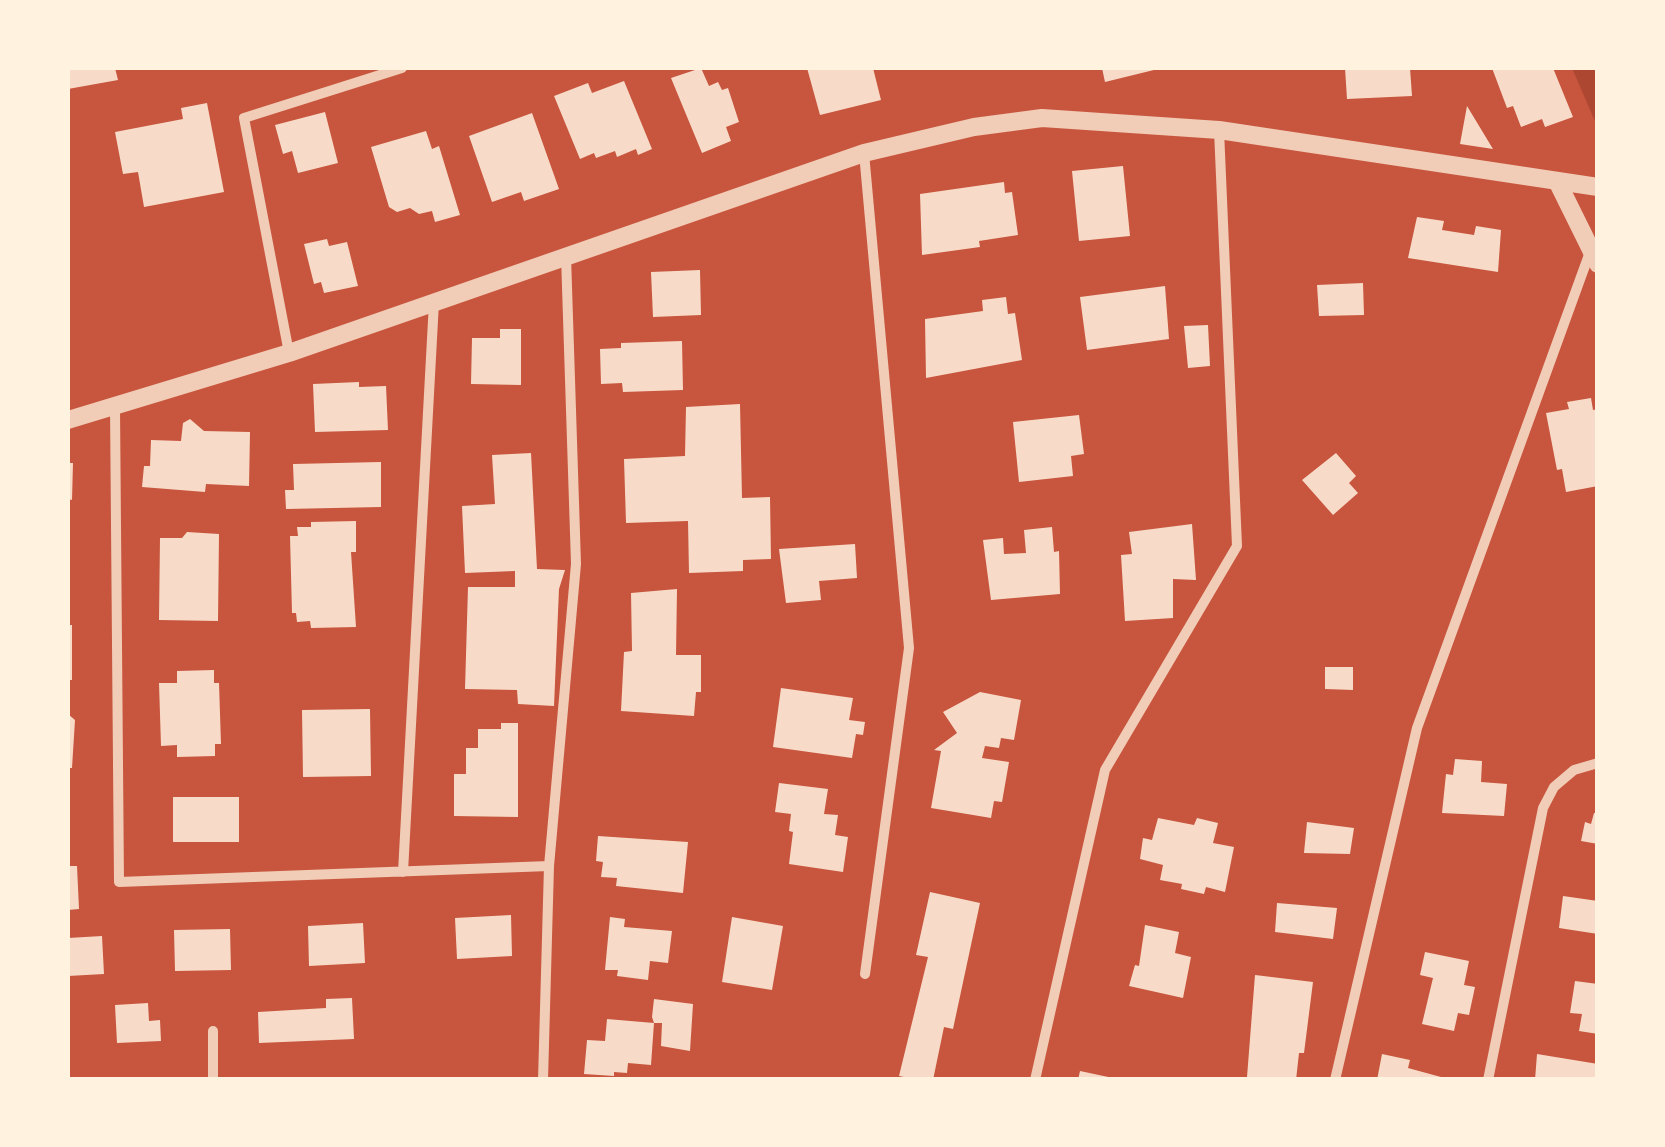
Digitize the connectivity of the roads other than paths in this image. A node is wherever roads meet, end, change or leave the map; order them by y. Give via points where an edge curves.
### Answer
1 (356, 68) edge
2 (402, 68) edge
3 (360, 81) junction
4 (1218, 130) junction
5 (864, 153) junction
6 (1557, 182) junction
7 (1598, 187) edge
8 (566, 255) junction
9 (1594, 257) edge
10 (434, 302) junction
11 (290, 352) junction
12 (115, 407) junction
13 (68, 420) edge
14 (1598, 763) edge
15 (548, 866) junction
16 (404, 872) junction
17 (865, 974) dead end
18 (213, 1031) dead end
19 (213, 1080) edge
20 (543, 1080) edge
21 (1035, 1080) edge
22 (1335, 1080) edge
23 (1488, 1080) edge

1 - 3 street
2 - 3 street
3 - 11 street via 244,118
4 - 5 street via 1042,118
4 - 6 street
4 - 21 street via 1237,546 1105,770
5 - 8 street
5 - 17 street via 909,648
6 - 7 street
6 - 9 street
8 - 10 street
8 - 15 street via 576,564
9 - 22 street via 1417,728
10 - 11 street
10 - 16 street
11 - 12 street
12 - 13 street
12 - 16 street via 119,882
14 - 23 street via 1564,778 1543,808
15 - 16 street
15 - 20 street
18 - 19 street

